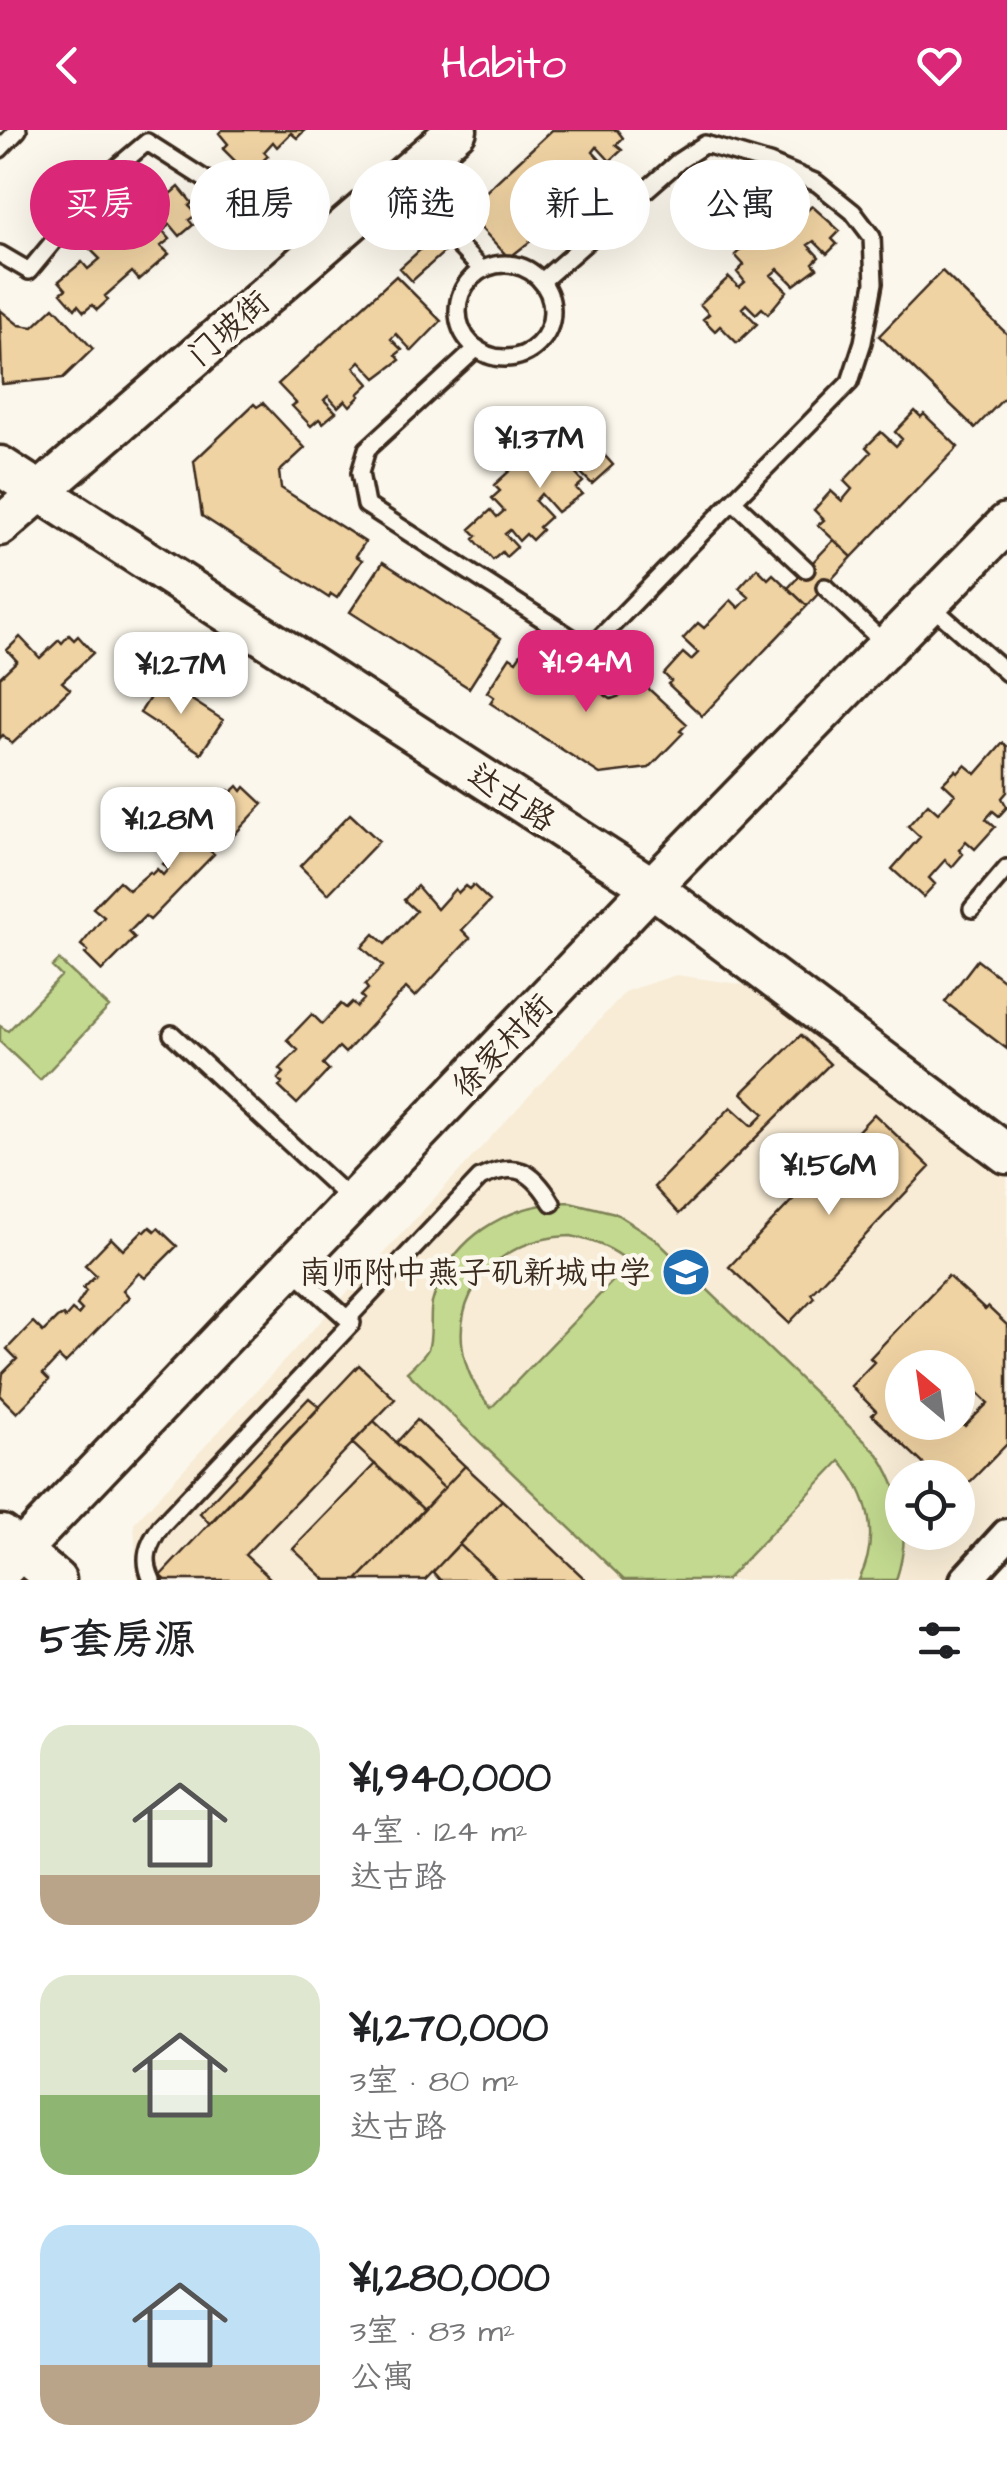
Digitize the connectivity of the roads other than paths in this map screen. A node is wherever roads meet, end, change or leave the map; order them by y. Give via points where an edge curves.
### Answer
1 (18, 130) edge
2 (457, 130) edge
3 (0, 150) edge
4 (422, 160) edge
5 (350, 223) edge
6 (463, 250) edge
7 (318, 251) junction
8 (0, 254) edge
9 (482, 270) junction
10 (542, 281) junction
11 (477, 348) junction
12 (0, 466) edge
13 (39, 492) junction
14 (734, 501) junction
15 (1007, 522) edge
16 (0, 526) edge
17 (806, 569) dead end
18 (825, 587) dead end
19 (928, 603) junction
20 (886, 644) junction
21 (1007, 673) edge
22 (1007, 868) edge
23 (652, 887) junction
24 (972, 910) dead end
25 (172, 1034) dead end
26 (1007, 1154) edge
27 (353, 1202) junction
28 (552, 1202) dead end
29 (290, 1267) junction
30 (348, 1318) junction
31 (1007, 1534) edge
32 (7, 1552) edge
33 (56, 1580) edge
34 (152, 1580) edge
35 (966, 1580) edge

1 - 3 lane
2 - 4 street, 门坡街
5 - 7 street, 门坡街
6 - 9 lane
7 - 8 lane via 147,142 109,174 29,271
7 - 13 street, 门坡街
9 - 10 lane via 520,266
9 - 11 lane via 464,288 458,314
10 - 11 lane via 552,305 540,342 503,358
10 - 14 lane via 705,144 816,183 852,212 872,237 874,283 850,382
11 - 14 lane via 367,449 360,473 366,505 590,649
12 - 13 street, 达古路
13 - 16 street, 门坡街
13 - 23 street, 达古路
14 - 17 lane
15 - 19 street, 徐家村街
18 - 20 lane
19 - 20 street, 徐家村街
19 - 21 lane
20 - 23 street, 徐家村街
22 - 24 lane
23 - 26 street, 达古路
23 - 27 street, 徐家村街
25 - 27 lane
27 - 29 street, 徐家村街
28 - 30 lane via 528,1172 494,1171 480,1178
29 - 30 lane
29 - 32 street, 徐家村街
30 - 34 lane via 352,1323 160,1526 149,1542
31 - 35 street
32 - 33 street

